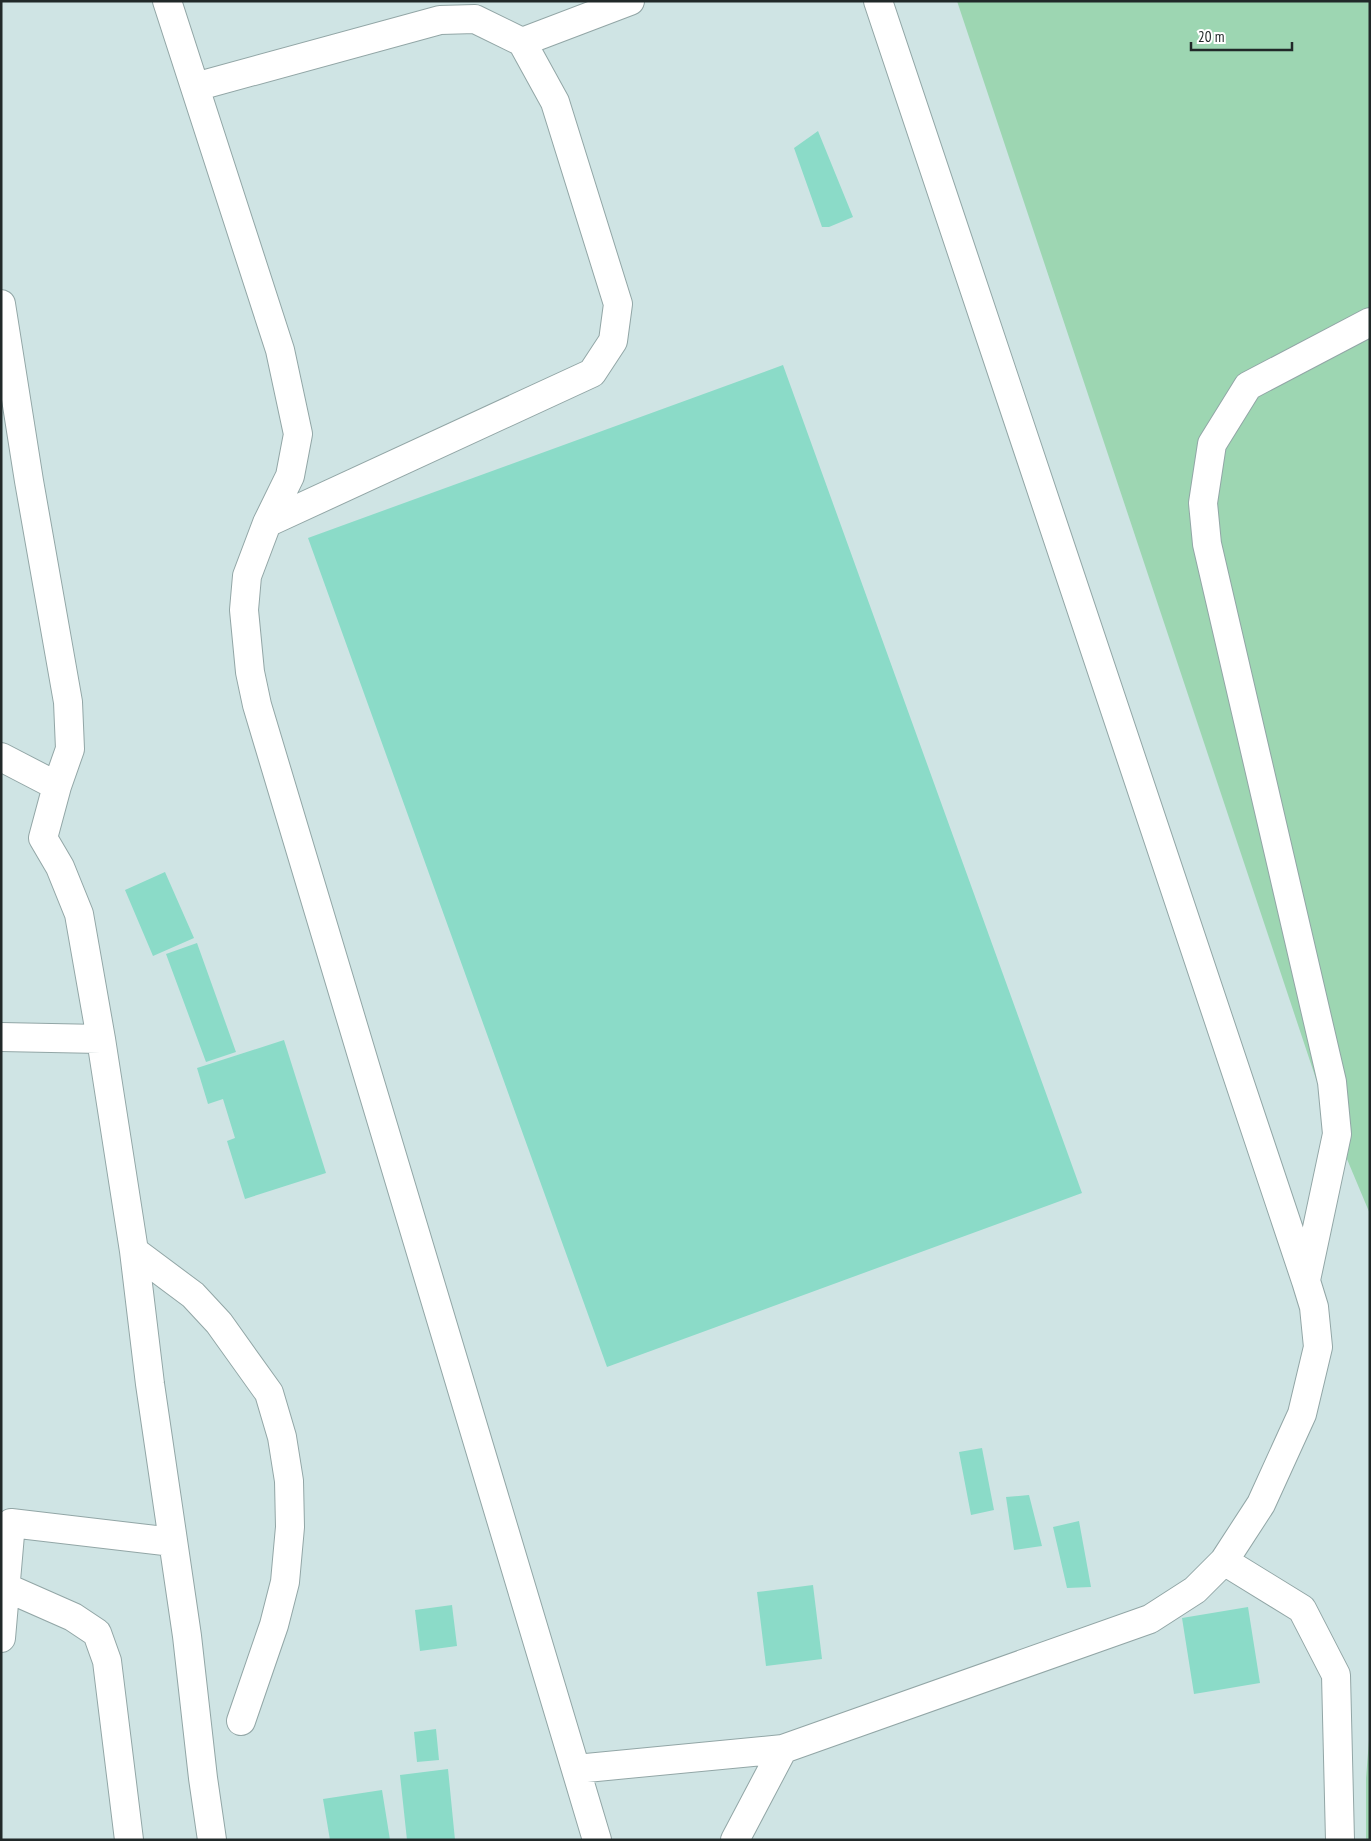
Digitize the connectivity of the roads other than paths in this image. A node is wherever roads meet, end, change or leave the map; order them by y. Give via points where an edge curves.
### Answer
1 (167, 1) edge
2 (630, 1) edge
3 (878, 1) edge
4 (522, 42) junction
5 (195, 87) junction
6 (1, 304) edge
7 (1370, 322) edge
8 (267, 523) junction
9 (1, 757) edge
10 (57, 786) junction
11 (1, 1036) edge
12 (101, 1039) junction
13 (134, 1251) junction
14 (1306, 1281) junction
15 (6, 1522) edge
16 (173, 1542) junction
17 (1224, 1561) junction
18 (5, 1586) junction
19 (1, 1638) edge
20 (241, 1721) dead end
21 (784, 1749) junction
22 (576, 1769) junction
23 (130, 1840) edge
24 (212, 1840) edge
25 (597, 1840) edge
26 (736, 1840) edge
27 (1340, 1840) edge

1 - 5 street
2 - 4 street
3 - 14 street
4 - 5 street via 475,18 440,20
4 - 8 street via 555,102 618,304 614,342 592,373
5 - 8 street via 280,350 298,434 290,476
6 - 10 street via 68,702 70,749
7 - 14 street via 1248,386 1212,444 1203,503 1207,544 1332,1082 1337,1134
8 - 22 street via 247,576 244,610 257,705
9 - 10 street
10 - 12 street via 43,838 60,867 78,914
11 - 12 street
12 - 13 street
13 - 16 street
13 - 20 street via 193,1295 219,1323 269,1393 282,1437 289,1481 290,1528 285,1582
14 - 17 street via 1314,1307 1318,1347 1302,1414 1260,1504
15 - 16 street
15 - 18 street
16 - 24 street
17 - 21 street via 1195,1590 1150,1619
17 - 27 street via 1302,1609 1336,1675
18 - 19 street
18 - 23 street via 72,1617 97,1633 107,1661
21 - 22 street
21 - 26 street
22 - 25 street

